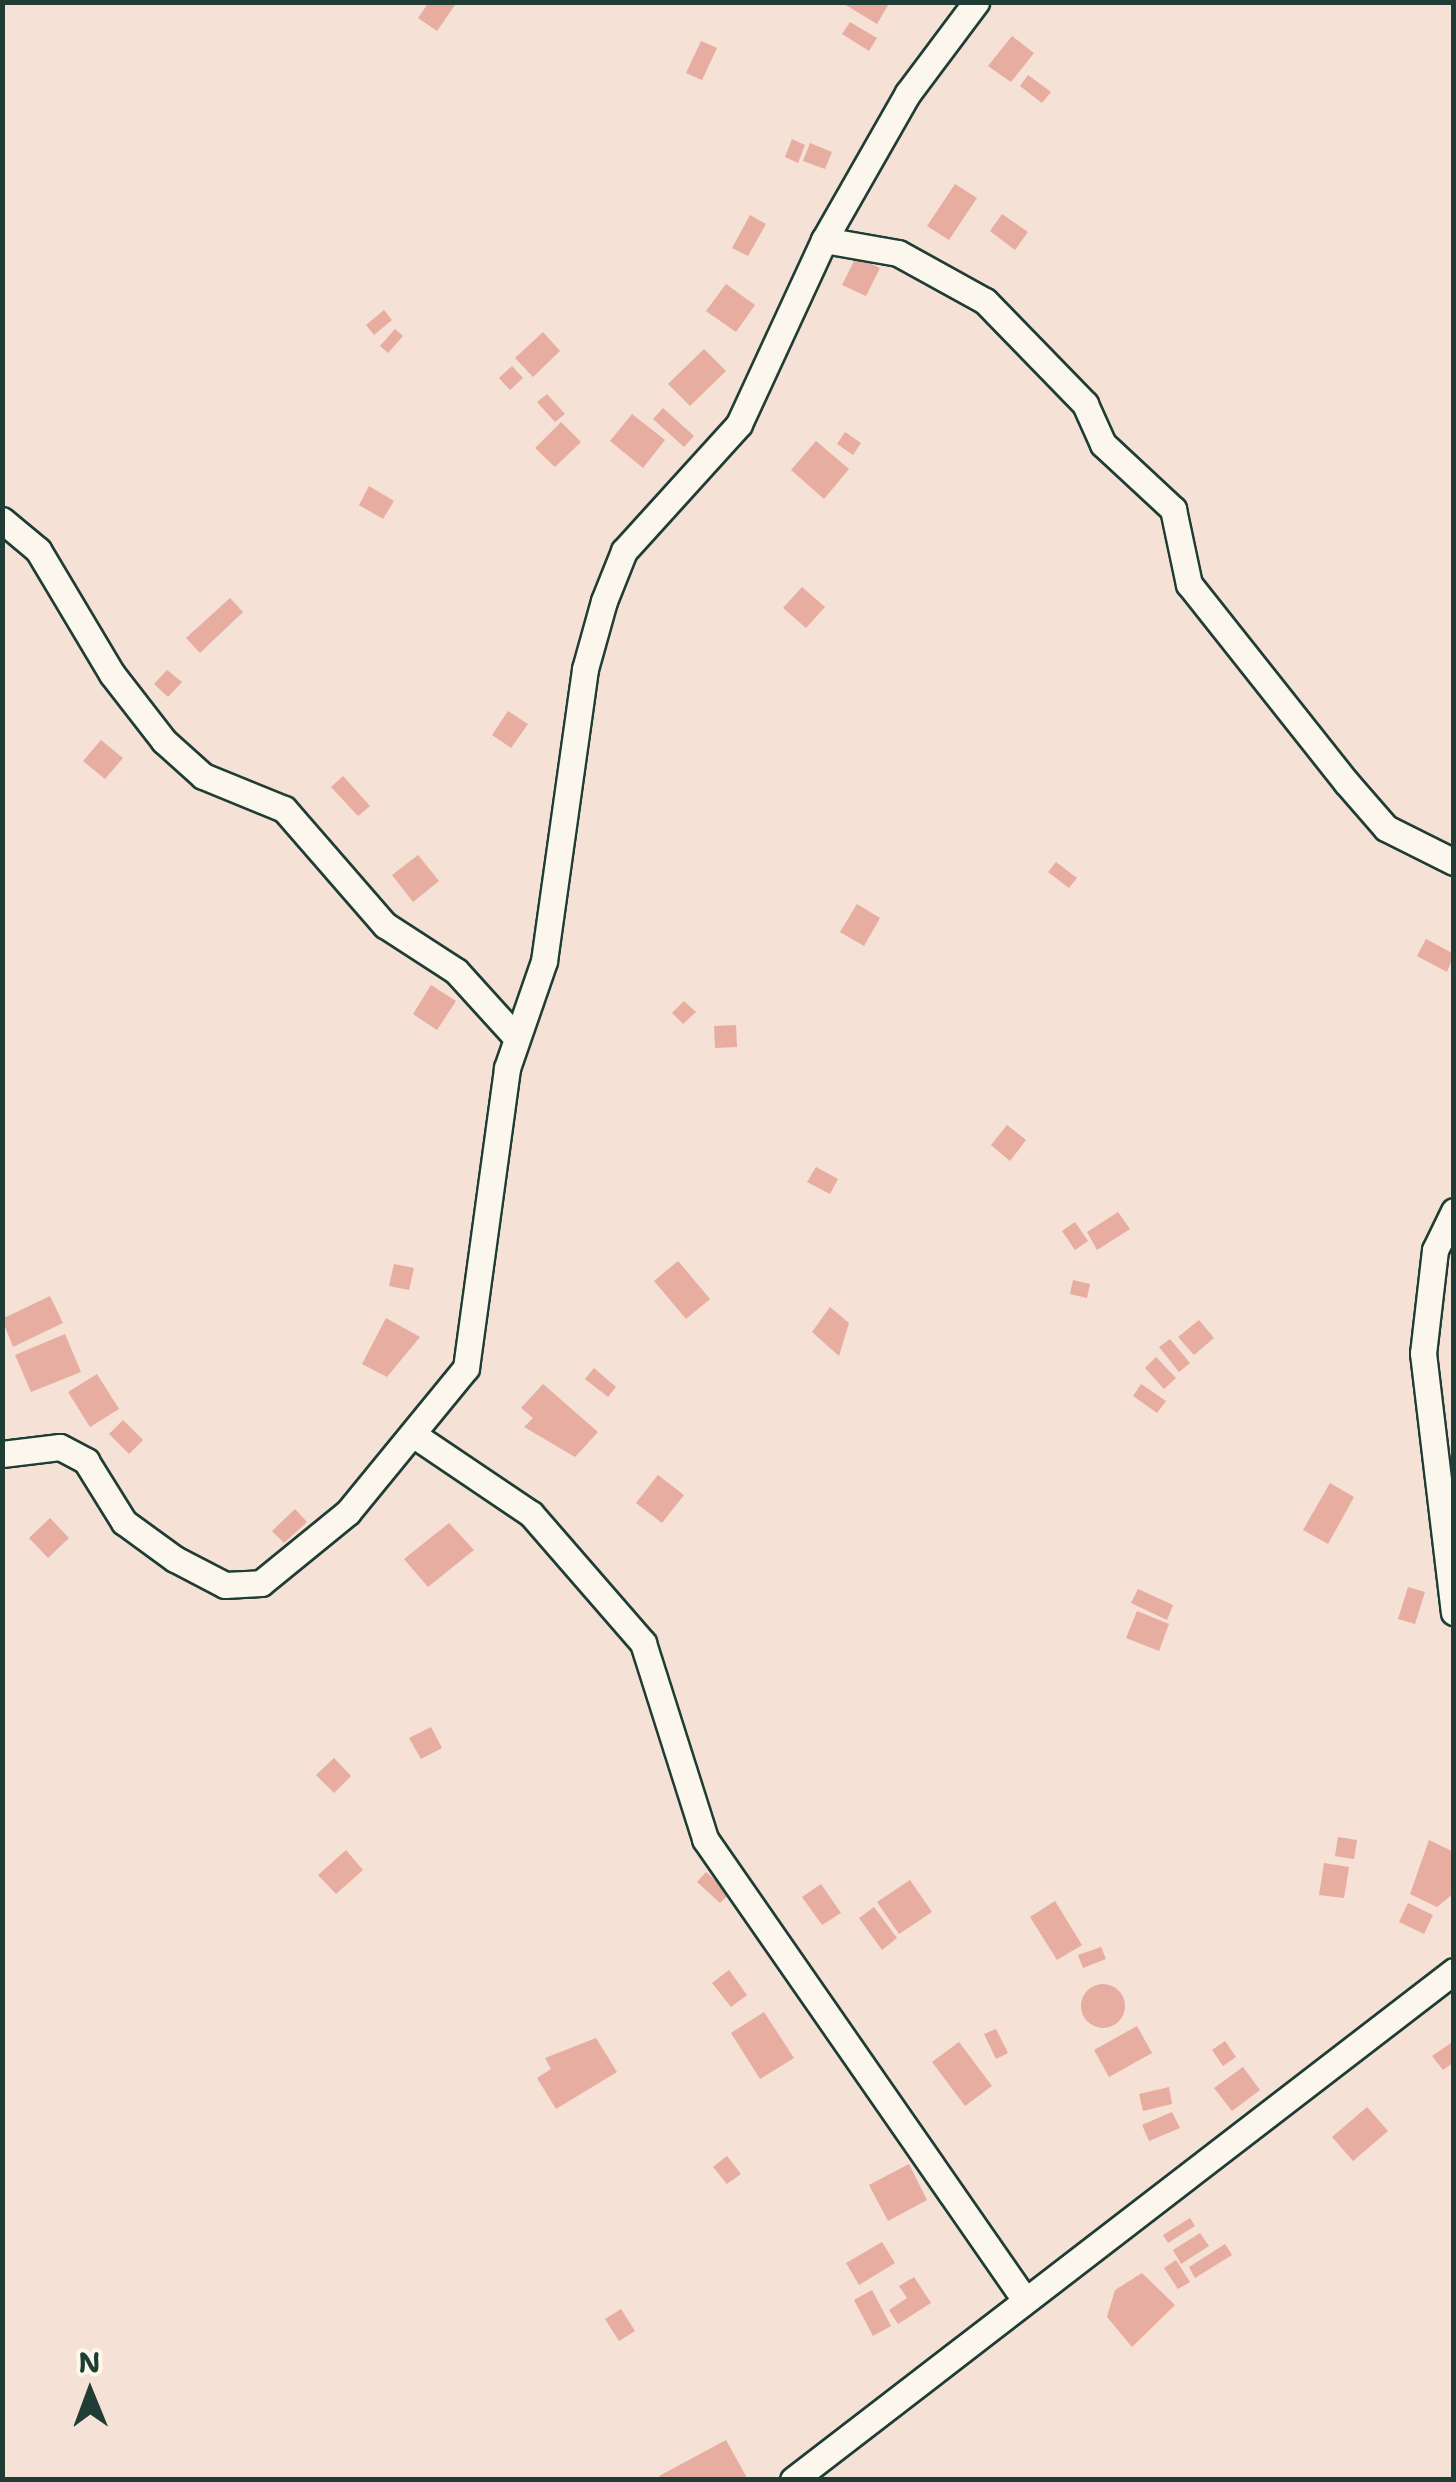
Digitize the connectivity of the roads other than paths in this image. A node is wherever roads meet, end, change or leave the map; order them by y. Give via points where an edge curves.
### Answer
1 (976, 2) edge
2 (824, 240) junction
3 (2, 520) edge
4 (1454, 862) edge
5 (515, 1036) junction
6 (1454, 1210) edge
7 (414, 1435) junction
8 (2, 1454) edge
9 (1454, 1612) edge
10 (1454, 1971) edge
11 (1025, 2300) junction
12 (809, 2476) edge

1 - 2 street via 908,93
2 - 4 street via 898,253 985,301 1085,404 1102,444 1173,509 1189,584 1346,782 1386,828
2 - 5 street via 739,424 676,484 611,584 584,670 544,960
3 - 5 street via 38,550 112,674 164,740 203,776 284,809 385,925 456,971
5 - 7 street via 466,1368
6 - 9 street via 1435,1250 1424,1352
7 - 8 street via 304,1557 261,1584 225,1586 124,1522 86,1461 60,1447
7 - 11 street via 531,1514 643,1643 705,1839
10 - 11 street
11 - 12 street

